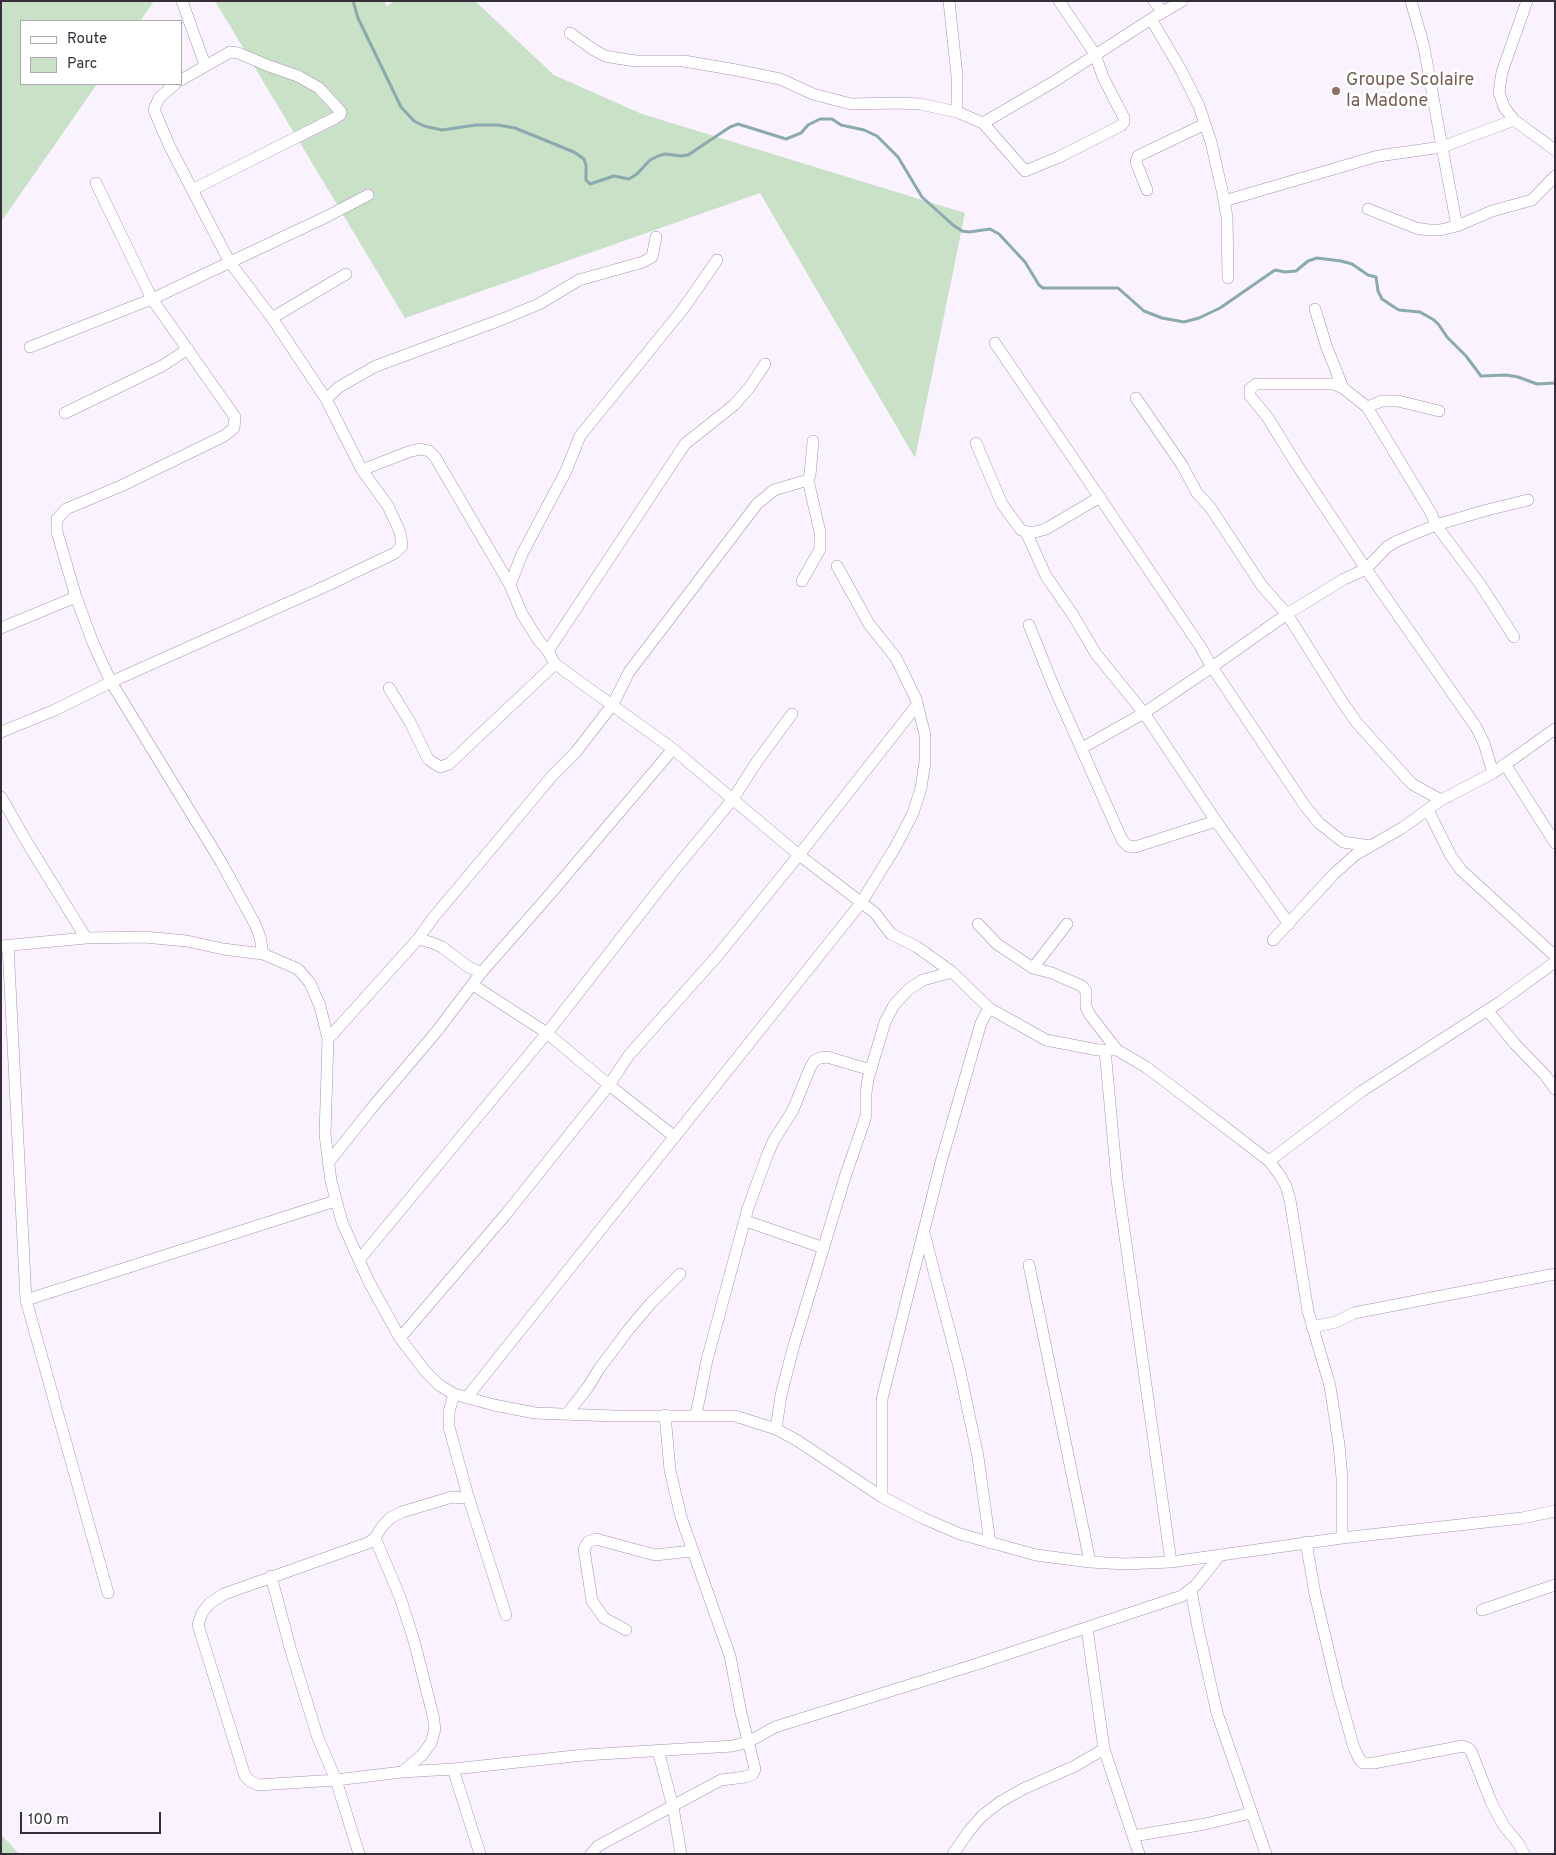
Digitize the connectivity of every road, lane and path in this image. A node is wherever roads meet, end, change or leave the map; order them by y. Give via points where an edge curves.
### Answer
1 (182, 1) edge
2 (950, 1) edge
3 (1059, 1) edge
4 (1154, 1) edge
5 (1182, 1) edge
6 (1412, 1) edge
7 (1527, 1) edge
8 (1163, 12) junction
9 (1151, 19) junction
10 (570, 33) dead end
11 (1095, 54) junction
12 (205, 65) junction
13 (182, 79) edge
14 (174, 85) edge
15 (958, 112) junction
16 (1514, 120) junction
17 (982, 123) junction
18 (1205, 124) junction
19 (1442, 147) junction
20 (1555, 150) edge
21 (1555, 176) edge
22 (96, 183) dead end
23 (192, 190) junction
24 (1147, 190) dead end
25 (368, 195) dead end
26 (1224, 201) junction
27 (1368, 209) dead end
28 (1457, 226) junction
29 (656, 237) dead end
30 (717, 260) dead end
31 (229, 261) junction
32 (346, 274) dead end
33 (1228, 278) dead end
34 (152, 299) junction
35 (1315, 309) dead end
36 (272, 318) junction
37 (995, 343) dead end
38 (30, 347) dead end
39 (188, 348) junction
40 (765, 364) dead end
41 (1343, 388) junction
42 (1136, 398) dead end
43 (326, 399) junction
44 (1367, 407) junction
45 (1439, 411) dead end
46 (65, 413) dead end
47 (813, 441) dead end
48 (976, 444) dead end
49 (362, 470) junction
50 (808, 480) junction
51 (1100, 497) junction
52 (1528, 500) dead end
53 (1436, 525) junction
54 (1026, 532) junction
55 (837, 566) dead end
56 (1366, 569) junction
57 (802, 581) dead end
58 (510, 585) junction
59 (76, 597) junction
60 (1287, 614) junction
61 (1029, 625) dead end
62 (1, 628) edge
63 (1514, 637) dead end
64 (548, 651) junction
65 (555, 664) junction
66 (1212, 667) junction
67 (111, 682) junction
68 (389, 688) dead end
69 (613, 704) junction
70 (917, 705) junction
71 (1144, 713) junction
72 (792, 714) dead end
73 (1555, 729) edge
74 (1, 732) edge
75 (1082, 748) junction
76 (673, 749) junction
77 (1505, 764) junction
78 (1493, 773) junction
79 (1, 797) edge
80 (733, 799) junction
81 (1441, 800) junction
82 (1428, 810) junction
83 (1216, 821) junction
84 (1555, 843) edge
85 (1370, 846) junction
86 (799, 856) junction
87 (861, 903) junction
88 (978, 924) dead end
89 (1067, 924) dead end
90 (1289, 924) junction
91 (86, 938) junction
92 (418, 939) junction
93 (1273, 940) dead end
94 (4, 945) edge
95 (263, 954) junction
96 (1555, 956) edge
97 (1555, 962) edge
98 (1033, 968) junction
99 (952, 972) junction
100 (481, 973) junction
101 (473, 985) junction
102 (989, 1008) junction
103 (1487, 1010) junction
104 (547, 1033) junction
105 (328, 1039) junction
106 (1105, 1050) junction
107 (1117, 1050) junction
108 (871, 1070) junction
109 (609, 1085) junction
110 (1555, 1089) edge
111 (675, 1137) junction
112 (1269, 1162) junction
113 (328, 1163) junction
114 (335, 1202) junction
115 (746, 1221) junction
116 (924, 1231) junction
117 (824, 1248) junction
118 (359, 1260) junction
119 (1029, 1265) dead end
120 (680, 1274) dead end
121 (1555, 1274) edge
122 (26, 1300) junction
123 (1312, 1327) junction
124 (400, 1338) junction
125 (454, 1394) junction
126 (467, 1397) junction
127 (567, 1414) junction
128 (665, 1415) junction
129 (696, 1415) junction
130 (776, 1429) junction
131 (468, 1496) junction
132 (882, 1497) junction
133 (1555, 1511) edge
134 (375, 1538) junction
135 (1342, 1538) junction
136 (1306, 1542) junction
137 (990, 1543) junction
138 (692, 1551) junction
139 (1220, 1555) junction
140 (1090, 1562) junction
141 (1171, 1562) junction
142 (271, 1576) junction
143 (1555, 1585) edge
144 (1191, 1590) junction
145 (108, 1593) dead end
146 (1482, 1610) dead end
147 (506, 1614) dead end
148 (1087, 1628) junction
149 (626, 1630) dead end
150 (748, 1742) junction
151 (1104, 1749) junction
152 (658, 1750) junction
153 (453, 1769) junction
154 (402, 1772) junction
155 (336, 1780) junction
156 (673, 1807) junction
157 (1251, 1812) junction
158 (1132, 1836) junction
159 (359, 1854) edge
160 (480, 1854) edge
161 (591, 1854) edge
162 (681, 1854) edge
163 (953, 1854) edge
164 (1139, 1854) edge
165 (1266, 1854) edge
166 (1524, 1854) edge

1 - 12 street
2 - 15 street
3 - 11 street
4 - 8 street
5 - 8 street
6 - 19 street
7 - 16 street via 1502,72 1500,92 1504,107
8 - 9 street
9 - 11 street
9 - 18 street via 1181,70
10 - 15 street via 605,56 684,61 736,70 780,80 851,104 912,104
11 - 17 street
11 - 17 street via 1124,118 1122,125 1025,171
12 - 13 street
12 - 23 street via 230,52 238,53 298,76 319,88 342,112
14 - 23 street via 159,98 154,110
15 - 17 street
16 - 19 street
16 - 20 street
18 - 24 street via 1138,156 1136,162
18 - 26 street
19 - 26 street via 1378,156
19 - 28 street
21 - 28 street via 1532,200 1492,211
22 - 34 street
23 - 31 street
25 - 31 street
26 - 33 street
27 - 28 street via 1422,230
29 - 43 street via 652,257 643,262 579,280 539,304 376,366 339,387
30 - 58 street via 683,309 580,436
31 - 34 street
31 - 36 street
32 - 36 street
34 - 38 street
34 - 39 street
35 - 41 street
36 - 43 street
37 - 51 street
39 - 46 street via 162,366
39 - 59 street via 235,417 234,428 224,436 129,482 66,509 57,519 57,532
40 - 64 street via 734,404 684,444
41 - 44 street
41 - 56 street via 1333,384 1256,384 1250,389 1250,396 1268,418
42 - 60 street via 1262,586
43 - 49 street
44 - 45 street via 1398,401
44 - 53 street
47 - 50 street
48 - 54 street via 1002,504
49 - 58 street via 408,452 429,451
49 - 67 street via 388,506 400,532 402,546 395,554
50 - 57 street via 820,532 820,550
50 - 69 street via 774,490 757,504 629,672
51 - 54 street via 1046,529
51 - 66 street
52 - 53 street
53 - 56 street via 1387,546
53 - 63 street
54 - 71 street via 1046,576 1096,654
55 - 70 street via 869,624 896,658
56 - 60 street
56 - 78 street via 1476,727
58 - 64 street via 522,614
59 - 62 street
59 - 67 street
60 - 66 street
60 - 81 street via 1357,723 1412,784
61 - 75 street
64 - 65 street
65 - 68 street via 449,764 440,767 428,759
65 - 69 street
66 - 71 street
66 - 85 street via 1319,823 1342,842
67 - 74 street
67 - 95 street via 221,862 255,924
69 - 76 street
69 - 92 street
70 - 86 street
70 - 87 street via 925,735 921,788 896,846
71 - 75 street
71 - 83 street
72 - 80 street
73 - 77 street
75 - 83 street via 1122,840 1128,846 1135,847
76 - 80 street
76 - 100 street
77 - 78 street
77 - 84 street
78 - 81 street
79 - 91 street
80 - 86 street
80 - 104 street
81 - 82 street
82 - 85 street
82 - 96 street via 1461,870
83 - 90 street
85 - 90 street via 1339,869
86 - 87 street
86 - 109 street via 718,955 629,1055
87 - 99 street via 875,913 891,934 917,947
87 - 111 street
88 - 98 street via 997,944
89 - 98 street
90 - 93 street
91 - 94 street
91 - 95 street via 144,937
92 - 100 street via 442,947
92 - 105 street
94 - 122 street
95 - 105 street via 298,969 310,983
97 - 103 street
98 - 107 street via 1082,986 1086,991 1086,1007 1090,1016
99 - 102 street
99 - 108 street via 923,980 894,1005 885,1022
100 - 101 street
101 - 104 street
101 - 113 street
102 - 106 street via 1046,1040
102 - 116 street via 981,1022
103 - 110 street
103 - 112 street via 1362,1090
104 - 109 street
104 - 118 street
105 - 113 street via 325,1135
106 - 107 street
106 - 141 street via 1117,1180
107 - 112 street via 1146,1067
108 - 115 street via 827,1057 814,1061 793,1110 766,1156
108 - 117 street via 866,1115
109 - 111 street
109 - 124 street via 506,1214
111 - 126 street
112 - 123 street via 1286,1186 1290,1200
113 - 114 street
114 - 118 street
114 - 122 street
115 - 117 street
115 - 129 street via 707,1360
116 - 132 street via 882,1399
116 - 137 street via 959,1367 978,1457
117 - 130 street via 794,1345
118 - 124 street
119 - 140 street
120 - 127 street via 629,1329
121 - 123 street via 1354,1313 1336,1322
122 - 145 street
123 - 135 street via 1330,1386 1339,1445
124 - 125 street via 425,1371
125 - 126 street
125 - 131 street via 449,1427
126 - 127 street via 535,1413
127 - 128 street
128 - 129 street
128 - 138 street via 670,1470
129 - 130 street via 735,1416
130 - 132 street
131 - 134 street via 452,1497 402,1512 390,1518
131 - 147 street
132 - 137 street via 952,1531
133 - 135 street via 1522,1518
134 - 142 street
134 - 154 street via 414,1640 435,1730 422,1755
135 - 136 street
136 - 139 street
136 - 166 street via 1338,1691 1360,1760 1374,1763 1463,1746 1468,1748 1492,1804
137 - 140 street via 1036,1555
138 - 149 street via 655,1555 596,1539 588,1542 584,1549 592,1601 604,1618
138 - 150 street via 730,1656
139 - 141 street
139 - 144 street
140 - 141 street
142 - 155 street via 318,1738
142 - 155 street via 224,1594 210,1603 198,1625 244,1776 258,1785
143 - 146 street
144 - 148 street via 1182,1596
144 - 157 street via 1218,1713
148 - 150 street via 775,1727
148 - 151 street
150 - 152 street via 733,1746
150 - 156 street via 755,1769 752,1774 721,1780
151 - 158 street
151 - 163 street via 1000,1802 969,1830
152 - 153 street
152 - 156 street
153 - 154 street
153 - 160 street
154 - 155 street
155 - 159 street
156 - 161 street via 598,1846
156 - 162 street
157 - 158 street via 1205,1824
157 - 165 street
158 - 164 street

